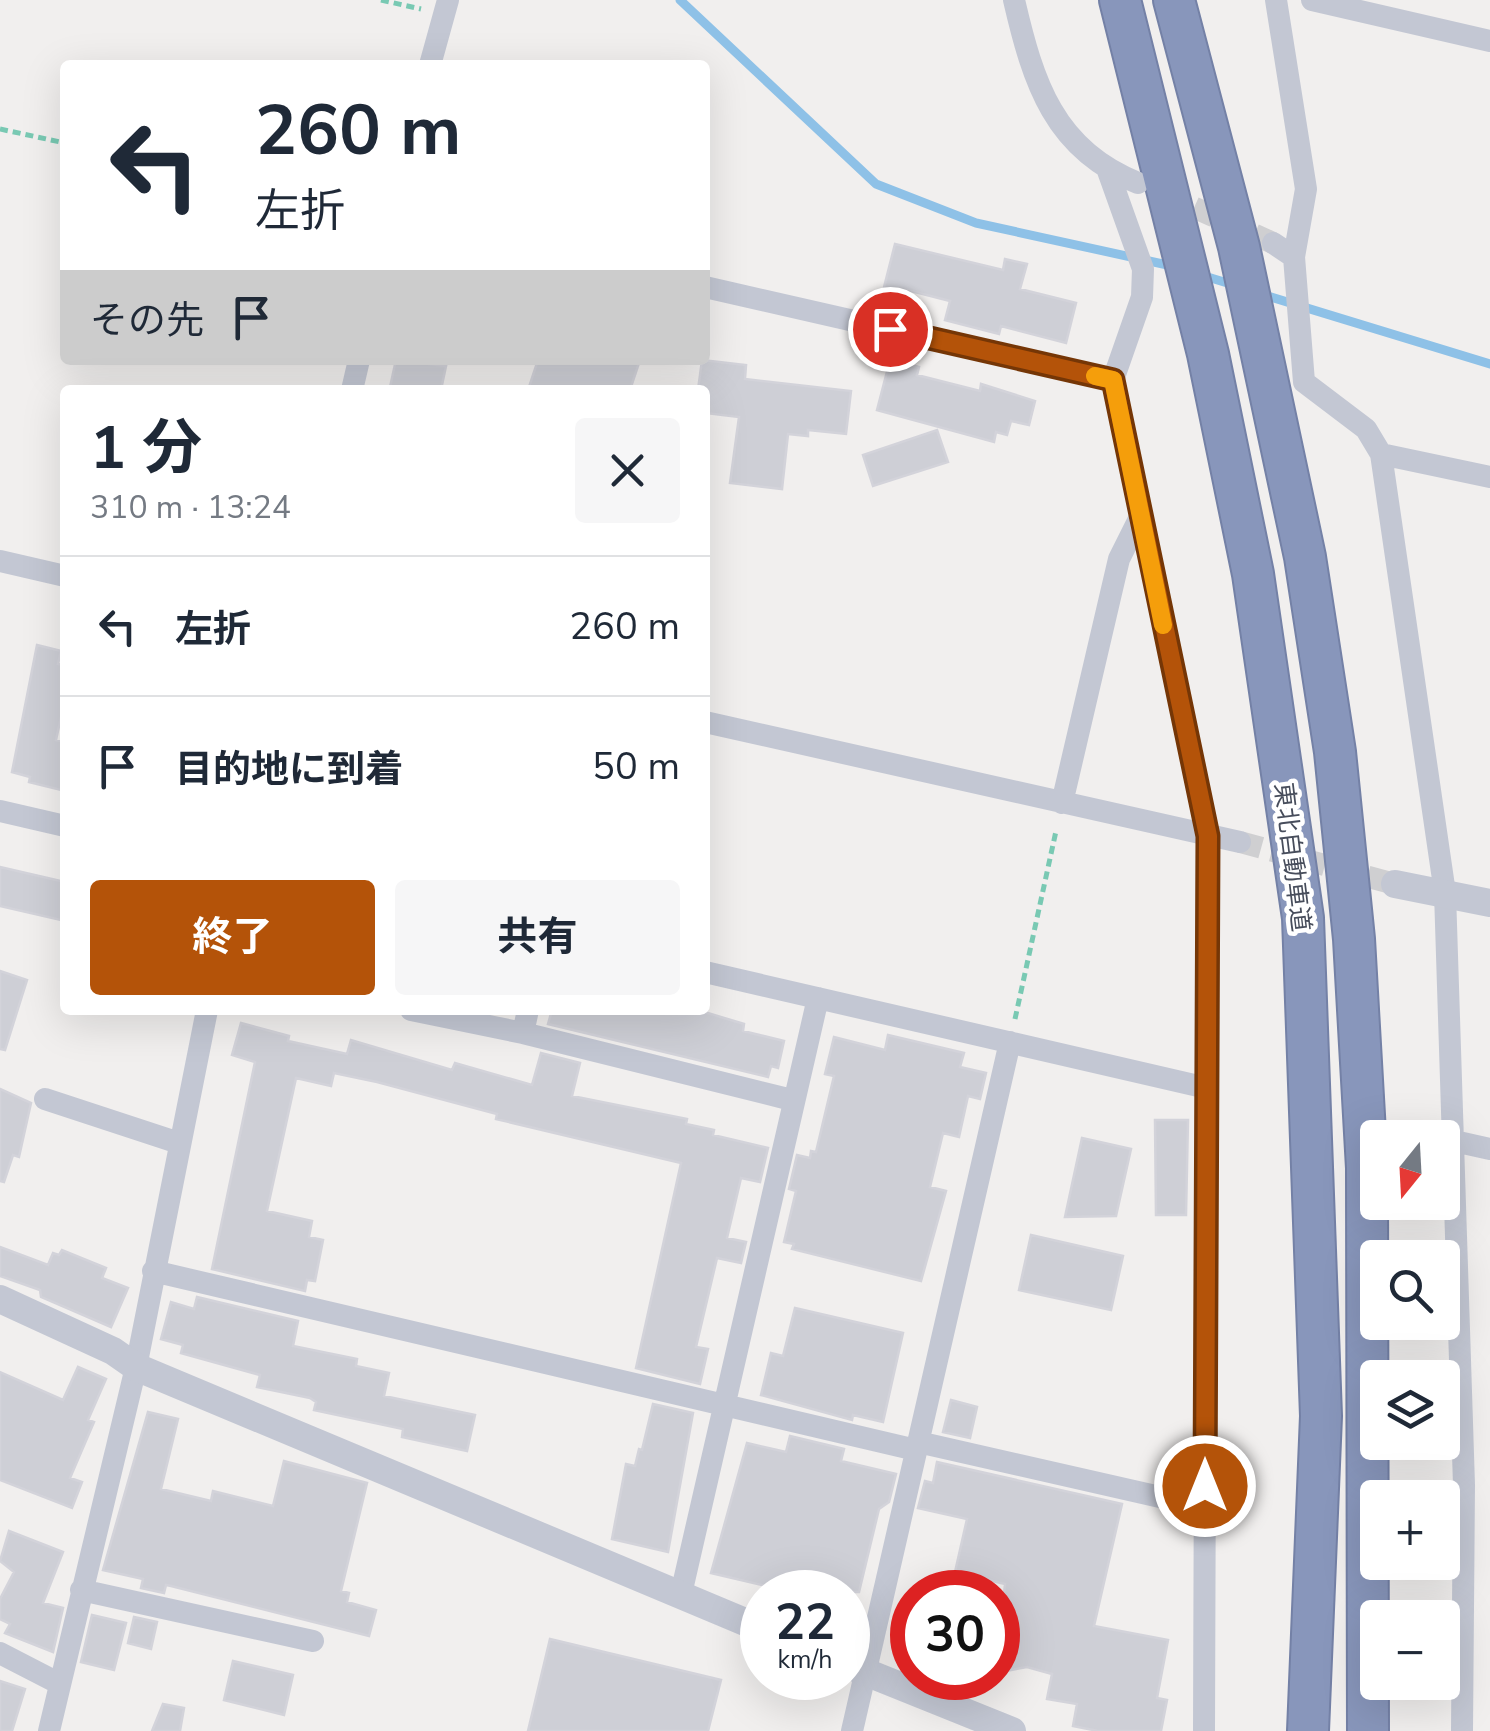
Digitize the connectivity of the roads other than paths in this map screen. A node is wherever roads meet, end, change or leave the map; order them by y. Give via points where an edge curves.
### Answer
1 (1014, 0) edge
2 (1120, 0) edge
3 (1174, 0) edge
4 (1276, 0) edge
5 (1312, 0) edge
6 (446, 7) edge
7 (1490, 41) edge
8 (431, 60) edge
9 (1108, 171) junction
10 (1138, 183) tunnel mouth
11 (1256, 245) junction
12 (1294, 257) junction
13 (710, 288) edge
14 (1113, 380) junction
15 (1380, 454) junction
16 (1490, 477) edge
17 (1140, 517) junction
18 (0, 561) edge
19 (60, 575) edge
20 (710, 723) edge
21 (1062, 803) junction
22 (0, 811) edge
23 (60, 825) edge
24 (1208, 836) junction
25 (1240, 842) tunnel mouth
26 (1396, 884) tunnel mouth
27 (1445, 894) junction
28 (1490, 904) edge
29 (710, 973) edge
30 (818, 998) junction
31 (206, 1015) edge
32 (435, 1015) edge
33 (527, 1015) edge
34 (523, 1034) junction
35 (1010, 1042) junction
36 (1207, 1088) junction
37 (45, 1099) dead end
38 (792, 1100) junction
39 (1365, 1120) edge
40 (1453, 1120) edge
41 (1460, 1142) edge
42 (179, 1143) junction
43 (1490, 1149) edge
44 (1314, 1156) junction
45 (1368, 1220) edge
46 (1456, 1220) edge
47 (153, 1271) junction
48 (0, 1300) edge
49 (136, 1367) junction
50 (724, 1404) junction
51 (917, 1446) junction
52 (1204, 1507) junction
53 (81, 1590) junction
54 (681, 1594) junction
55 (870, 1618) edge
56 (740, 1619) edge
57 (313, 1641) dead end
58 (0, 1652) edge
59 (870, 1675) edge
60 (60, 1684) junction
61 (854, 1700) edge
62 (1393, 1700) edge
63 (49, 1731) edge
64 (852, 1731) edge
65 (1012, 1731) edge
66 (1204, 1731) edge
67 (1281, 1731) edge
68 (1308, 1731) edge
69 (1368, 1731) edge
70 (1393, 1731) edge
71 (1462, 1731) edge

1 - 9 street via 1051,112 1074,144
2 - 44 highway, 東北自動車道 via 1208,354 1253,574 1303,918
3 - 11 highway, 東北自動車道
4 - 12 street via 1306,189
5 - 7 street
6 - 8 street
9 - 10 street
9 - 14 street via 1143,269 1142,297
11 - 12 street
11 - 39 highway, 東北自動車道 via 1265,382 1306,557 1335,752
12 - 15 street via 1304,382 1366,429
13 - 14 street
14 - 17 street
15 - 16 street
15 - 27 street
17 - 21 street via 1119,558
17 - 24 street
18 - 19 street
20 - 21 street
21 - 24 street
22 - 23 street
24 - 25 street
24 - 36 street
26 - 27 street
27 - 28 street
27 - 40 street
29 - 30 street
30 - 35 street
30 - 38 street
31 - 42 street
32 - 34 street
33 - 34 street
34 - 38 street
35 - 36 street
35 - 51 street
36 - 52 street
37 - 42 street
38 - 50 street
41 - 43 street
42 - 47 street
44 - 67 highway
44 - 68 highway, 東北自動車道 via 1321,1416
45 - 69 highway, 東北自動車道
46 - 71 street
47 - 49 street
47 - 50 street
48 - 49 street
49 - 53 street
49 - 54 street
50 - 51 street
50 - 54 street
51 - 52 street
51 - 55 street
52 - 66 street
53 - 57 street
53 - 60 street
54 - 56 street
58 - 60 street
59 - 65 street
60 - 63 street
61 - 64 street
62 - 70 highway

